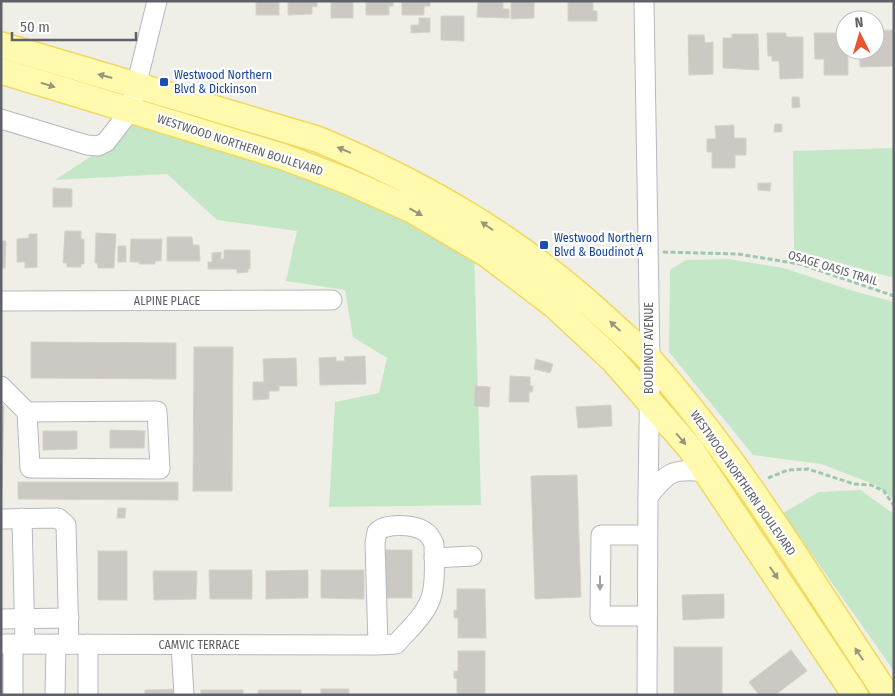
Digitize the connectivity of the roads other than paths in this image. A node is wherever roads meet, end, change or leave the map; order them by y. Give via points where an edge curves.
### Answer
1 (157, 1) edge
2 (644, 1) edge
3 (1, 45) edge
4 (1, 71) edge
5 (137, 85) junction
6 (130, 111) junction
7 (1, 119) edge
8 (392, 172) junction
9 (382, 196) junction
10 (332, 300) dead end
11 (1, 301) edge
12 (650, 360) junction
13 (1, 386) edge
14 (650, 402) junction
15 (27, 412) junction
16 (705, 472) junction
17 (648, 498) junction
18 (1, 518) edge
19 (22, 518) junction
20 (647, 535) junction
21 (472, 556) dead end
22 (434, 558) junction
23 (647, 616) junction
24 (69, 618) junction
25 (1, 619) edge
26 (24, 619) junction
27 (13, 644) edge
28 (71, 644) junction
29 (387, 644) junction
30 (182, 645) junction
31 (13, 695) edge
32 (55, 695) edge
33 (88, 695) edge
34 (184, 695) edge
35 (648, 695) edge
36 (855, 695) edge
37 (887, 695) edge

1 - 5 street
2 - 12 street, BOUDINOT AVENUE
5 -> 3 main road, WESTWOOD NORTHERN BOULEVARD
4 -> 6 main road, WESTWOOD NORTHERN BOULEVARD
5 - 6 street
8 -> 5 main road, WESTWOOD NORTHERN BOULEVARD via 317,139
6 - 7 street via 106,142 98,146
6 - 9 main road, WESTWOOD NORTHERN BOULEVARD via 284,157
8 - 9 street
12 -> 8 main road, WESTWOOD NORTHERN BOULEVARD via 588,301 530,256 477,219
9 -> 14 main road, WESTWOOD NORTHERN BOULEVARD via 488,255 549,301 613,360
10 - 11 street, ALPINE PLACE
12 - 14 street, BOUDINOT AVENUE
37 -> 12 main road, WESTWOOD NORTHERN BOULEVARD via 712,436
13 - 15 street
14 -> 16 main road, WESTWOOD NORTHERN BOULEVARD via 690,448
14 - 17 street, BOUDINOT AVENUE
15 - 15 street via 157,411 160,468 30,468
16 - 17 street via 681,470 670,473
16 -> 36 main road, WESTWOOD NORTHERN BOULEVARD
17 - 20 street, BOUDINOT AVENUE
18 - 19 street
19 - 24 street via 58,518 66,525
19 - 26 street
20 - 23 street, BOUDINOT AVENUE
20 -> 23 street via 601,535 600,606 600,616
21 - 22 street
22 - 29 street via 432,594 428,604 417,620
22 - 29 street via 434,544 424,530 412,526 386,526 377,532
23 - 35 street, BOUDINOT AVENUE
24 - 26 street
24 - 28 street
25 - 26 street
26 - 27 street
27 - 28 street, CAMVIC TERRACE
27 - 31 street
28 - 30 street, CAMVIC TERRACE
28 - 32 street
28 - 33 street
29 - 30 street, CAMVIC TERRACE
30 - 34 street

